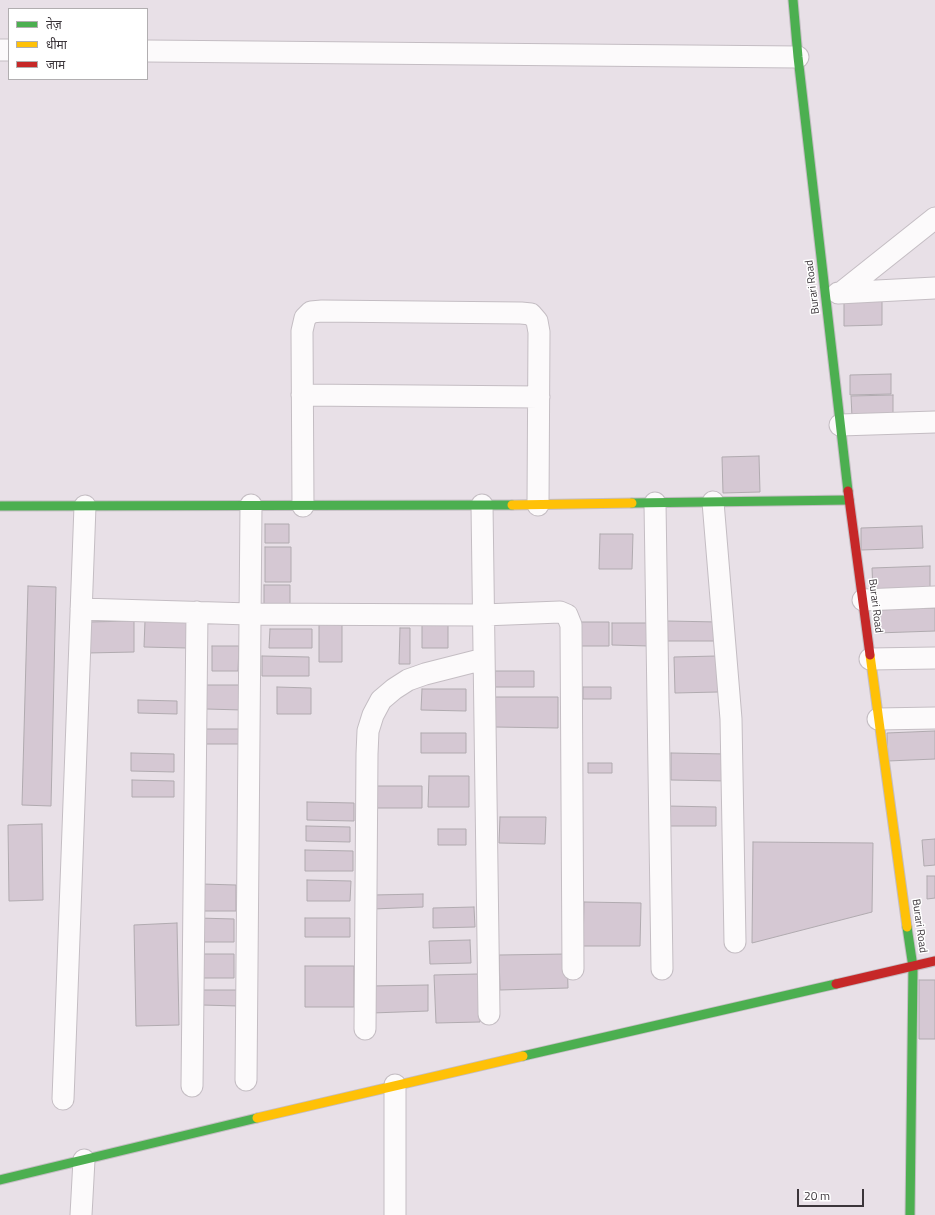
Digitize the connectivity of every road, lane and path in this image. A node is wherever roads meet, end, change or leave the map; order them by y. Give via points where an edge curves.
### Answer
1 (793, 0) edge
2 (148, 51) edge
3 (798, 57) junction
4 (935, 218) edge
5 (935, 288) edge
6 (834, 293) junction
7 (302, 395) junction
8 (539, 397) junction
9 (935, 422) edge
10 (840, 424) junction
11 (849, 500) junction
12 (713, 502) junction
13 (655, 503) junction
14 (252, 505) junction
15 (482, 505) junction
16 (538, 505) junction
17 (0, 506) edge
18 (85, 506) junction
19 (303, 506) junction
20 (935, 597) edge
21 (863, 600) junction
22 (81, 609) junction
23 (197, 612) junction
24 (250, 614) junction
25 (483, 615) junction
26 (935, 658) edge
27 (484, 659) junction
28 (870, 659) junction
29 (935, 718) edge
30 (878, 719) junction
31 (735, 942) dead end
32 (935, 961) edge
33 (913, 967) junction
34 (574, 969) dead end
35 (662, 969) dead end
36 (489, 1014) dead end
37 (365, 1029) dead end
38 (246, 1080) dead end
39 (395, 1085) junction
40 (192, 1086) dead end
41 (63, 1099) dead end
42 (84, 1160) junction
43 (0, 1180) edge
44 (81, 1215) edge
45 (395, 1215) edge
46 (910, 1215) edge

1 - 3 street, Burari Road
2 - 3 street
3 - 6 street, Burari Road
4 - 6 street
5 - 6 street
6 - 10 street, Burari Road
7 - 8 street
7 - 8 street via 302,331 305,318 311,312 322,311 531,314 537,321 539,332
7 - 19 street
8 - 16 street
9 - 10 street
10 - 11 street, Burari Road
11 - 12 street
11 - 21 street, Burari Road
12 - 13 street
12 - 31 street via 731,719
13 - 16 street
13 - 35 street
14 - 18 street
14 - 19 street
14 - 24 street
15 - 16 street
15 - 19 street
15 - 25 street
17 - 18 street
18 - 22 street
20 - 21 street
21 - 28 street, Burari Road
22 - 23 street
22 - 41 street
23 - 24 street
23 - 40 street
24 - 25 street
24 - 38 street
25 - 27 street
25 - 34 street via 560,612 567,615 571,625
26 - 28 street
27 - 36 street
27 - 37 street via 408,680 382,700 373,715 368,731 367,754
28 - 30 street, Burari Road
29 - 30 street
30 - 33 street, Burari Road
32 - 33 street
33 - 39 street
33 - 46 street, Burari Road
39 - 42 street
39 - 45 street
42 - 43 street
42 - 44 street

